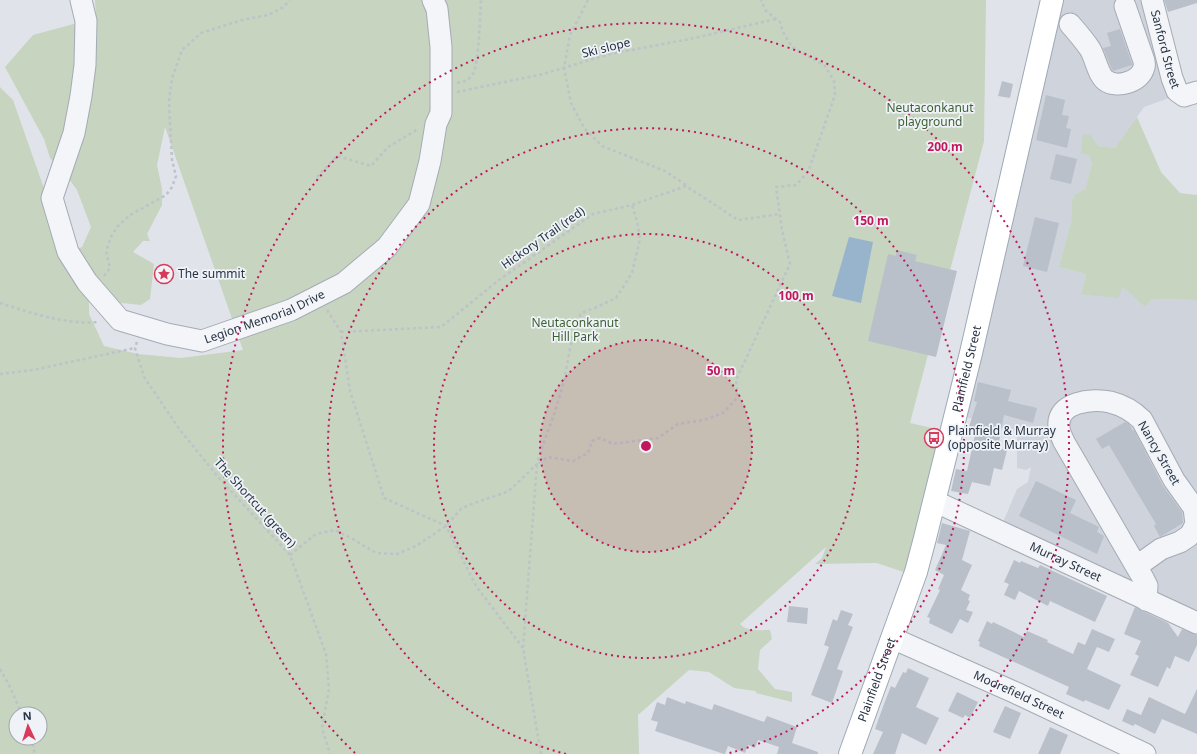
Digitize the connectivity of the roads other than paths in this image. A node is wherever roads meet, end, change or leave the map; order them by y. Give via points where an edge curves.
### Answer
1 (81, 0) edge
2 (433, 0) edge
3 (1052, 0) edge
4 (1152, 0) edge
5 (1125, 6) dead end
6 (1070, 24) dead end
7 (1190, 94) edge
8 (934, 502) junction
9 (1137, 566) junction
10 (1146, 600) junction
11 (1197, 623) edge
12 (892, 638) junction
13 (850, 754) edge
14 (1145, 754) edge

1 - 2 street, Legion Memorial Drive via 86,21 85,65 74,133 52,198 68,252 87,282 120,320 202,341 291,310 344,282 387,247 419,204 436,124 441,113 441,47 437,10
3 - 8 main road, Plainfield Street via 972,353
4 - 7 street, Sanford Street via 1176,91
5 - 6 street via 1144,61 1142,72 1128,82 1112,83 1102,77 1090,50
8 - 10 street, Murray Street
8 - 12 main road, Plainfield Street via 916,572
9 - 9 street, Nancy Street via 1064,442 1059,427 1060,420 1066,410 1077,402 1110,402 1136,414 1142,420 1174,480 1194,508 1196,524 1192,532 1180,542 1162,549
9 - 10 street, Nancy Street via 1147,586
10 - 11 street, Murray Street
12 - 13 main road, Plainfield Street
12 - 14 street, Moorefield Street

